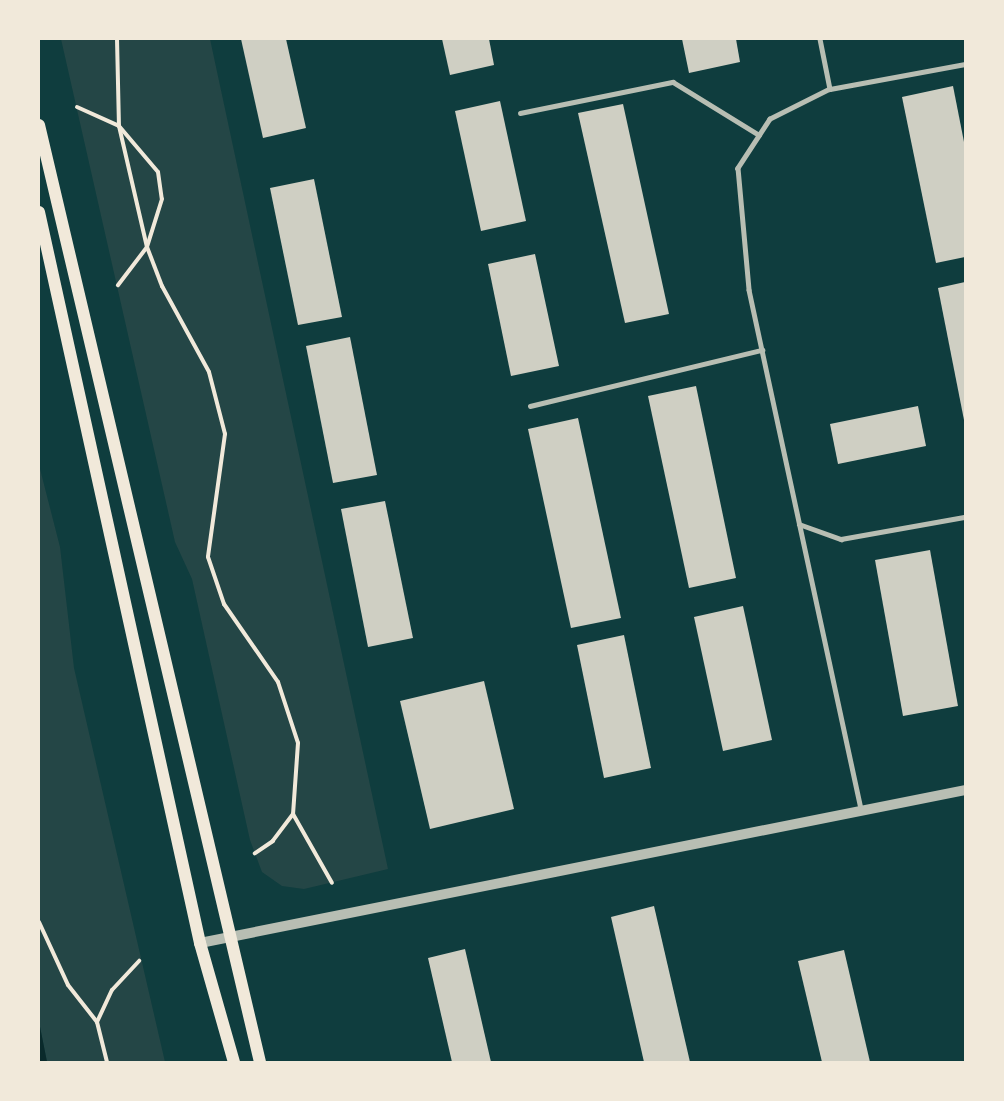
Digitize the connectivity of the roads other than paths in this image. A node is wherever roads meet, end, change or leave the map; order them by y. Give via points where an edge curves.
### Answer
1 (820, 39) edge
2 (965, 64) edge
3 (830, 90) junction
4 (520, 113) dead end
5 (39, 125) edge
6 (759, 135) junction
7 (39, 212) edge
8 (762, 350) junction
9 (530, 406) dead end
10 (965, 517) edge
11 (799, 525) junction
12 (965, 790) edge
13 (861, 811) junction
14 (227, 936) junction
15 (200, 943) junction
16 (234, 1062) edge
17 (260, 1062) edge

1 - 3 lane
2 - 3 lane
3 - 6 lane via 770,118
4 - 6 lane via 673,82
5 - 14 main road
6 - 8 lane via 738,168 749,290
7 - 15 main road
8 - 9 lane
8 - 11 lane
10 - 11 lane via 841,539
11 - 13 lane
12 - 13 street
13 - 14 street
14 - 15 street
14 - 17 main road
15 - 16 main road

